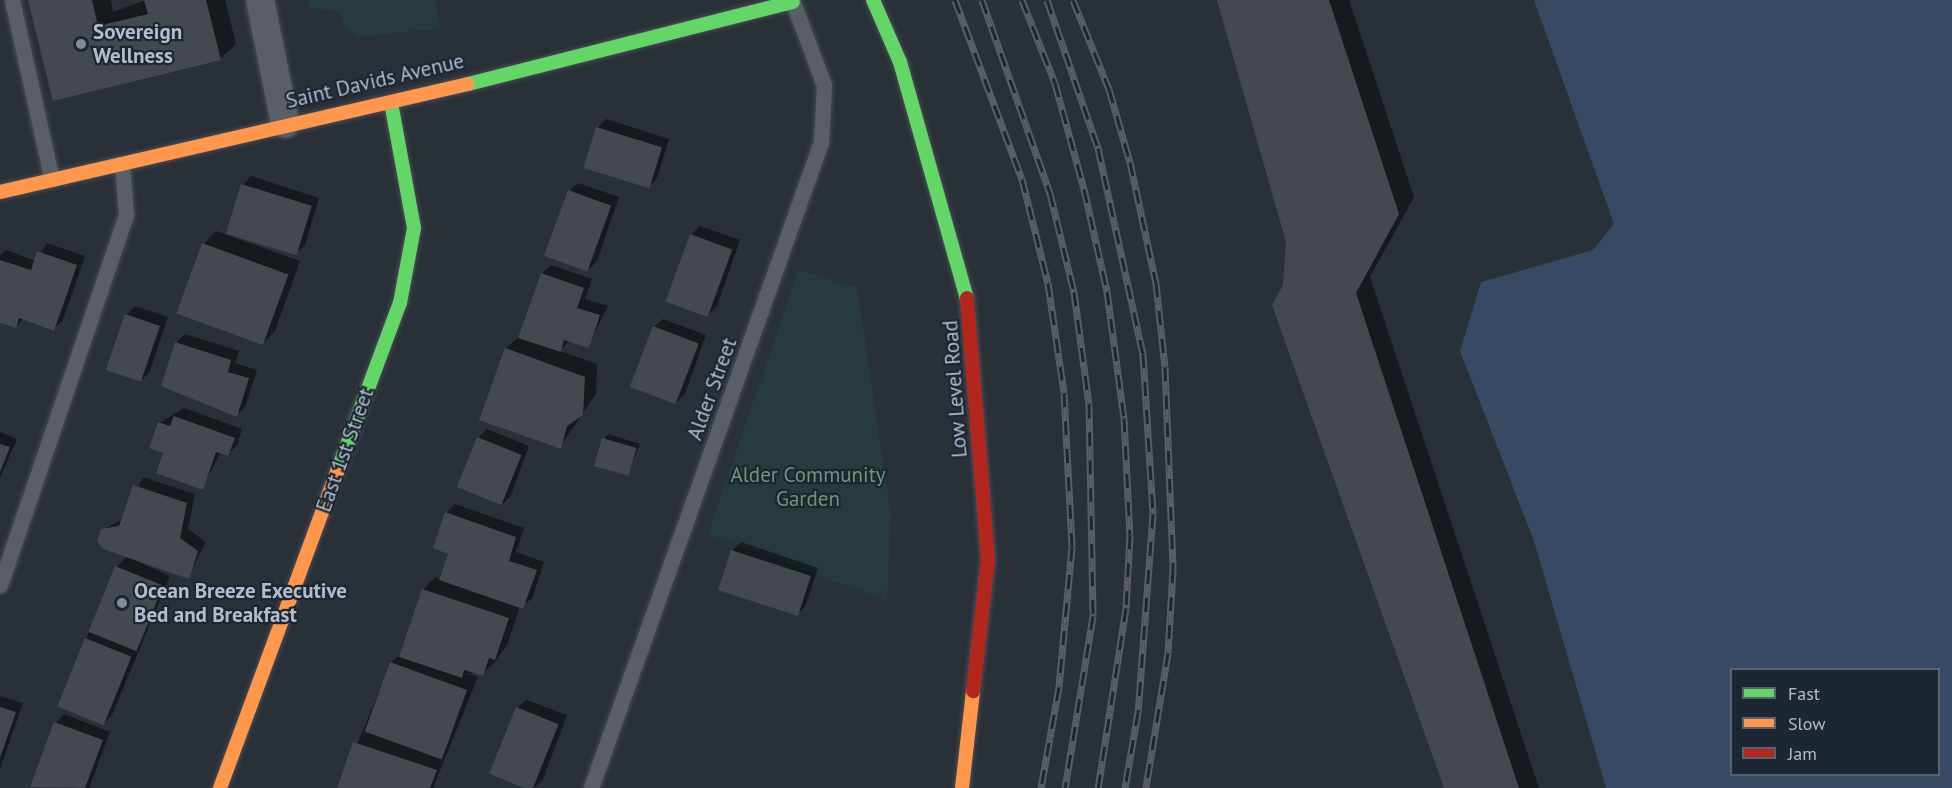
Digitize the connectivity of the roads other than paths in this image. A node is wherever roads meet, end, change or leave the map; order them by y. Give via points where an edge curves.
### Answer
1 (12, 0) edge
2 (260, 0) edge
3 (873, 0) edge
4 (793, 1) edge
5 (391, 103) junction
6 (285, 123) junction
7 (122, 164) junction
8 (52, 180) junction
9 (0, 192) edge
10 (0, 585) edge
11 (220, 788) edge
12 (591, 788) edge
13 (962, 788) edge

1 - 8 lane
2 - 6 street
3 - 13 street, Low Level Road via 900,62 936,175 970,309 987,560
4 - 5 street, Saint Davids Avenue
4 - 12 lane, Alder Street via 824,85 821,142
5 - 6 street, Saint Davids Avenue
5 - 11 street, East 1st Street via 414,228 400,303
6 - 7 street, Saint Davids Avenue
7 - 8 street, Saint Davids Avenue
7 - 10 lane via 126,214
8 - 9 street, Saint Davids Avenue

